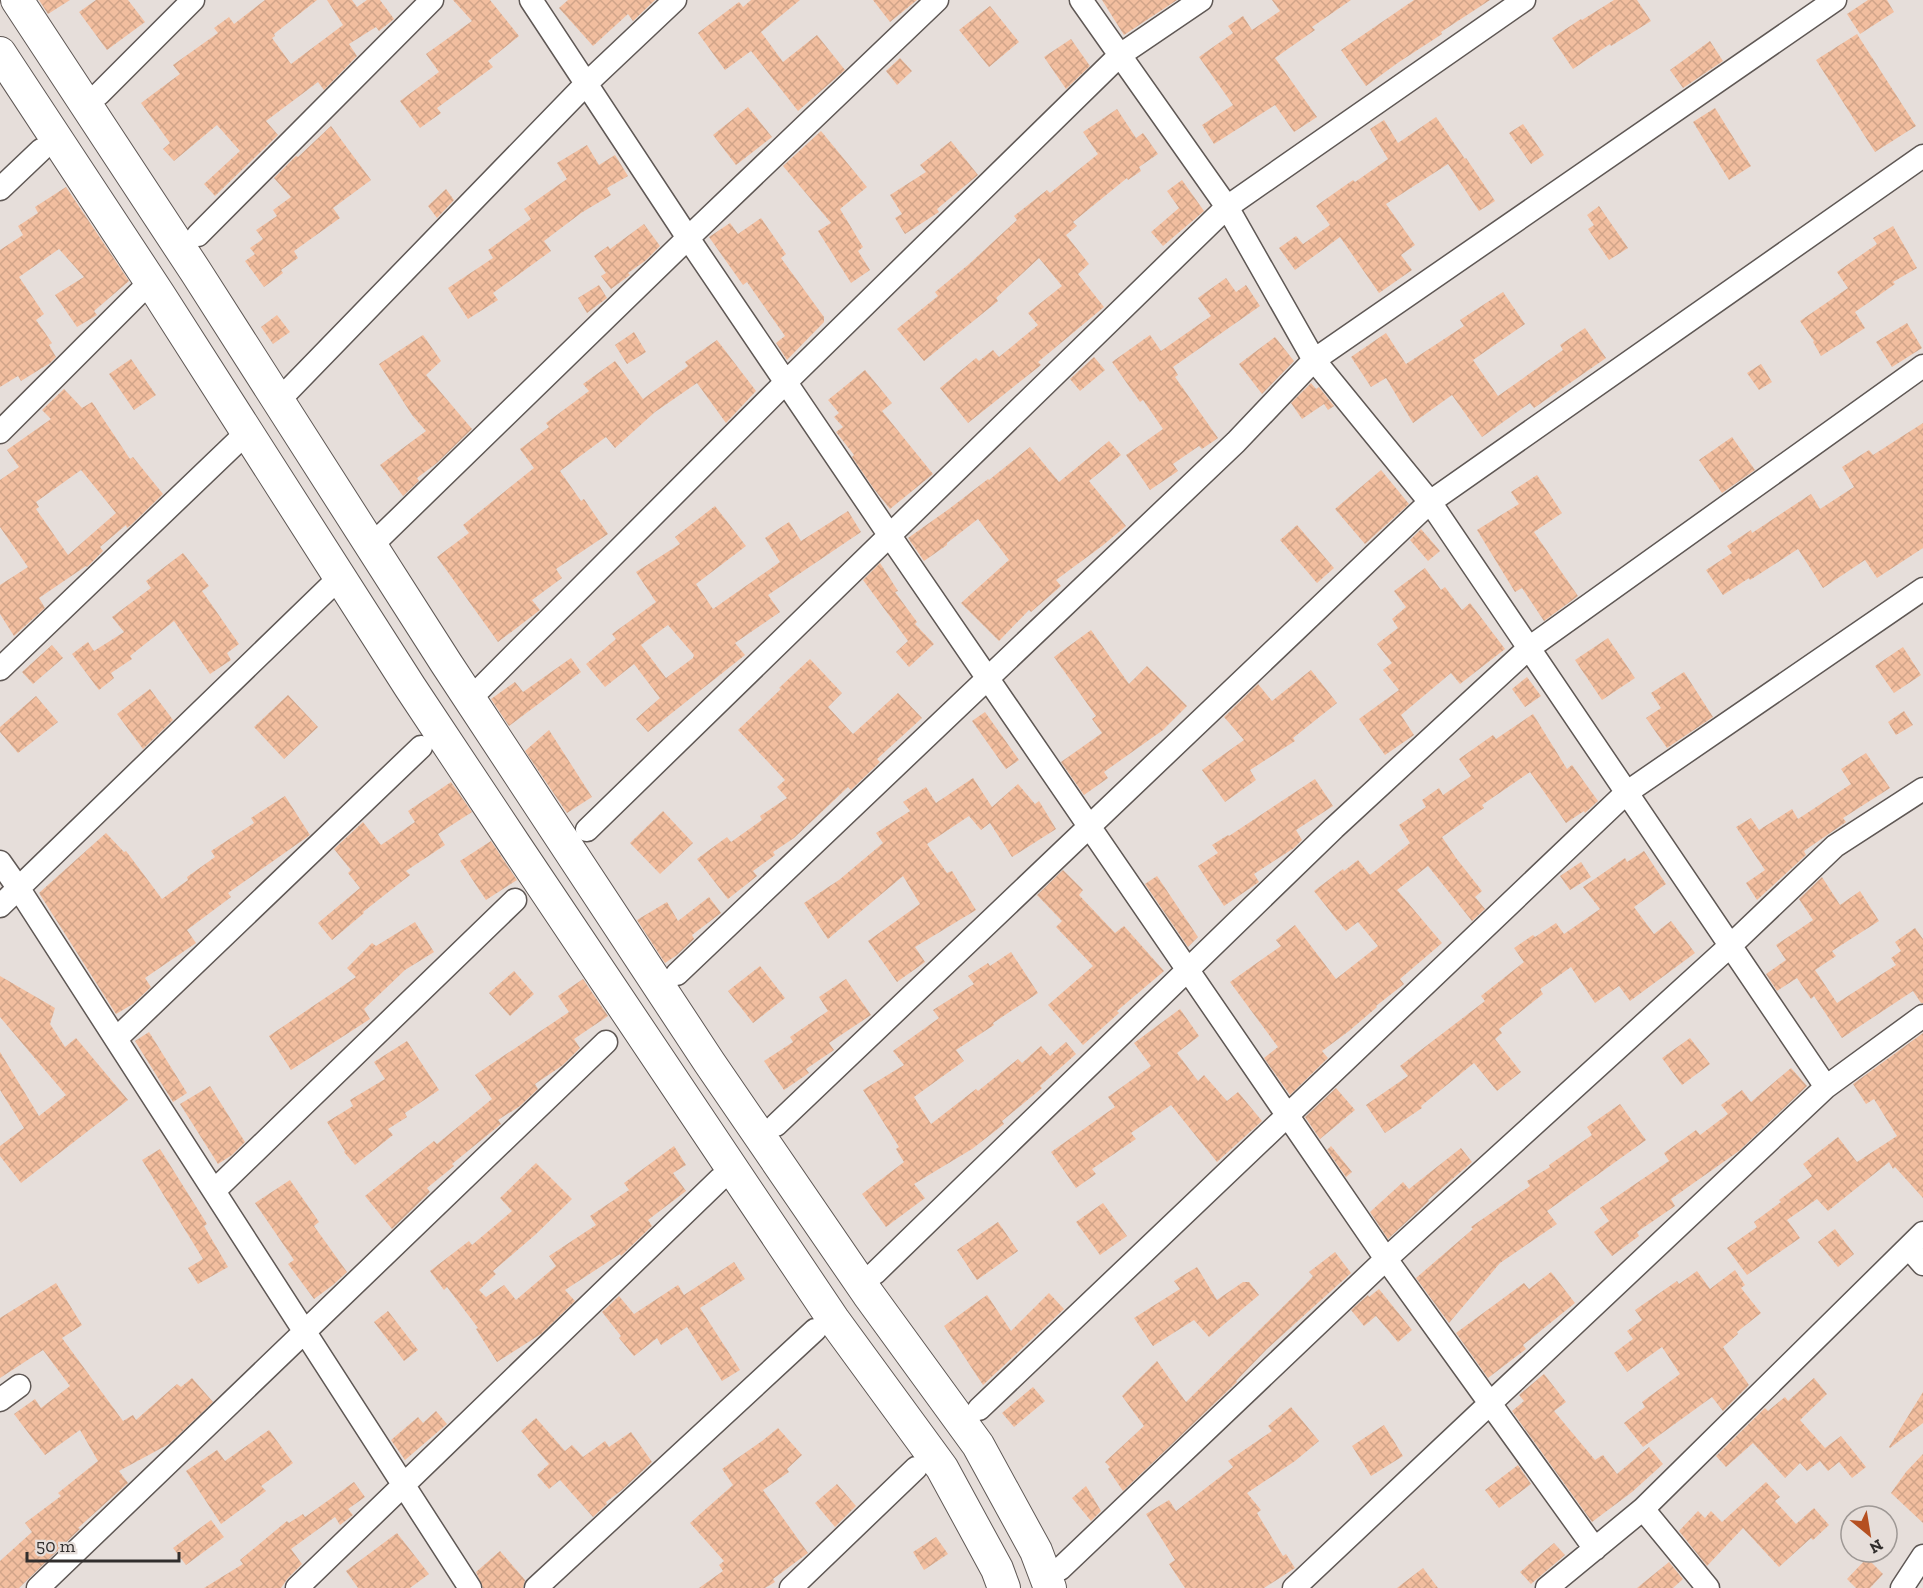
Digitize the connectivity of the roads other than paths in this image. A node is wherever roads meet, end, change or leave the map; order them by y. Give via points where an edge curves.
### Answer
1 (16, 0) edge
2 (193, 0) edge
3 (432, 0) edge
4 (531, 0) edge
5 (675, 0) edge
6 (937, 0) edge
7 (1081, 0) edge
8 (1201, 0) edge
9 (1524, 0) edge
10 (1835, 0) edge
11 (0, 53) edge
12 (1120, 55) junction
13 (586, 84) junction
14 (99, 94) dead end
15 (41, 150) dead end
16 (1923, 156) edge
17 (0, 189) edge
18 (1227, 207) junction
19 (198, 234) dead end
20 (688, 238) junction
21 (141, 291) dead end
22 (1314, 360) junction
23 (1923, 366) edge
24 (786, 382) junction
25 (284, 395) dead end
26 (0, 432) edge
27 (240, 439) dead end
28 (1430, 502) junction
29 (890, 536) junction
30 (371, 546) junction
31 (340, 577) junction
32 (1923, 589) edge
33 (1529, 648) junction
34 (0, 669) edge
35 (988, 678) junction
36 (481, 688) dead end
37 (421, 747) dead end
38 (1923, 789) edge
39 (1626, 793) junction
40 (1089, 827) junction
41 (588, 830) dead end
42 (0, 862) edge
43 (19, 889) junction
44 (515, 900) dead end
45 (0, 906) edge
46 (1730, 946) junction
47 (1188, 970) junction
48 (677, 974) dead end
49 (1923, 1016) edge
50 (116, 1040) junction
51 (606, 1042) dead end
52 (709, 1062) junction
53 (675, 1085) junction
54 (1826, 1087) junction
55 (1287, 1115) junction
56 (776, 1125) dead end
57 (720, 1179) dead end
58 (214, 1191) junction
59 (1918, 1248) edge
60 (1386, 1259) junction
61 (875, 1274) dead end
62 (815, 1330) dead end
63 (305, 1333) junction
64 (19, 1386) dead end
65 (0, 1400) edge
66 (1491, 1404) junction
67 (979, 1409) dead end
68 (916, 1468) dead end
69 (404, 1485) junction
70 (1643, 1509) junction
71 (1596, 1549) junction
72 (1923, 1557) edge
73 (1055, 1578) edge
74 (464, 1586) edge
75 (38, 1588) edge
76 (297, 1588) edge
77 (536, 1588) edge
78 (791, 1588) edge
79 (1004, 1588) edge
80 (1294, 1588) edge
81 (1547, 1588) edge
82 (1708, 1588) edge
83 (1902, 1588) edge

1 - 30 main road
2 - 14 street
3 - 19 street
4 - 13 street
5 - 13 street
6 - 20 street
7 - 12 street
8 - 12 street
9 - 18 street
10 - 22 street
11 - 31 main road
12 - 18 street
12 - 24 street
13 - 20 street
13 - 25 street
15 - 17 street
16 - 28 street
18 - 22 street
18 - 29 street
20 - 24 street
20 - 30 street
21 - 26 street
22 - 28 street
22 - 35 street via 1236,442
23 - 33 street
24 - 29 street
24 - 36 street
27 - 34 street
28 - 33 street
28 - 40 street
29 - 35 street
29 - 41 street
30 - 52 main road
31 - 43 street
31 - 53 main road
32 - 39 street
33 - 39 street
33 - 47 street via 1334,828
35 - 40 street
35 - 48 street
37 - 50 street
38 - 46 street via 1835,846
39 - 46 street
39 - 55 street
40 - 47 street
40 - 56 street
42 - 43 street
43 - 45 street
43 - 50 street
44 - 58 street
46 - 54 street
46 - 60 street
47 - 55 street
47 - 61 street
49 - 54 street
50 - 58 street
51 - 63 street
52 - 53 main road
52 - 73 main road via 868,1294 978,1445
53 - 79 main road via 833,1319 942,1468
54 - 66 street
55 - 60 street
55 - 67 street
57 - 69 street
58 - 63 street
59 - 70 street
60 - 66 street
60 - 73 street
62 - 77 street
63 - 69 street
63 - 75 street
64 - 65 street
66 - 71 street
66 - 80 street
68 - 78 street
69 - 74 street
69 - 76 street
70 - 71 street
70 - 82 street
71 - 81 street
72 - 83 street

